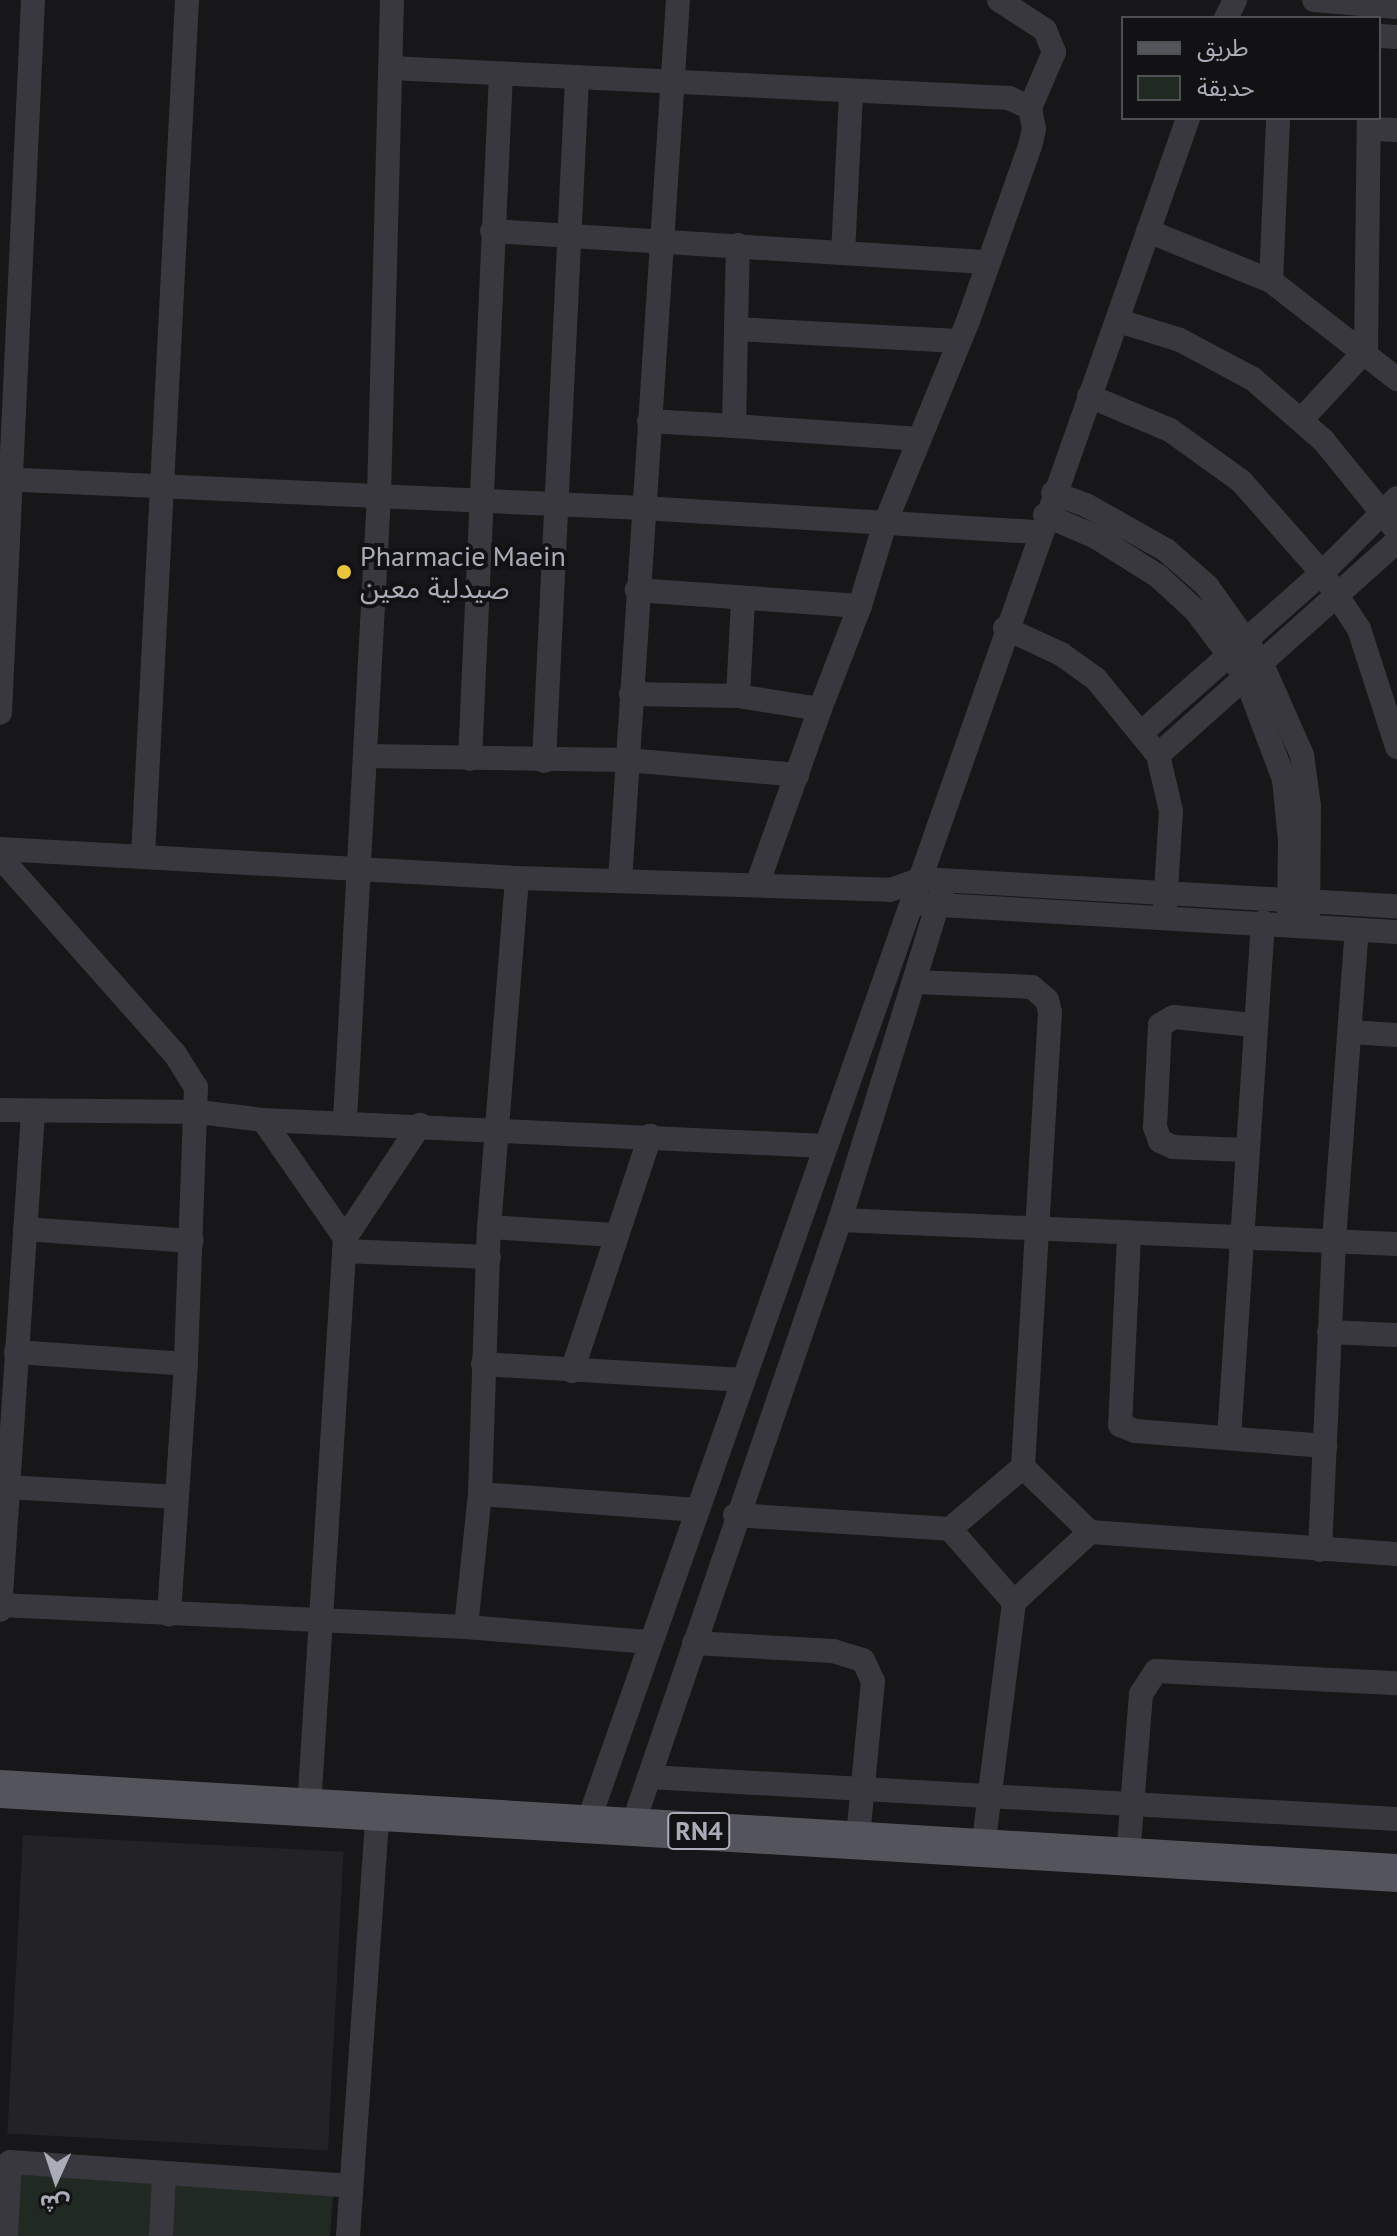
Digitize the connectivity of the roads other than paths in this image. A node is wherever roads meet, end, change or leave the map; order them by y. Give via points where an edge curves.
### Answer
1 (33, 0) edge
2 (187, 0) edge
3 (392, 0) edge
4 (678, 0) edge
5 (999, 0) edge
6 (1314, 0) edge
7 (1397, 7) edge
8 (390, 68) junction
9 (501, 74) junction
10 (577, 78) junction
11 (672, 83) junction
12 (851, 93) junction
13 (1030, 108) junction
14 (1187, 120) edge
15 (1278, 120) edge
16 (1369, 124) edge
17 (1397, 130) edge
18 (492, 231) junction
19 (1148, 231) junction
20 (573, 235) junction
21 (661, 240) junction
22 (738, 245) junction
23 (843, 253) junction
24 (988, 262) junction
25 (1271, 281) junction
26 (1119, 321) junction
27 (736, 329) junction
28 (958, 341) junction
29 (1366, 350) junction
30 (1397, 379) edge
31 (1089, 396) junction
32 (1302, 419) junction
33 (649, 421) junction
34 (734, 426) junction
35 (920, 439) junction
36 (6, 479) edge
37 (159, 486) junction
38 (379, 495) junction
39 (480, 500) junction
40 (558, 504) junction
41 (643, 508) junction
42 (1045, 514) junction
43 (1392, 515) edge
44 (885, 523) junction
45 (1397, 541) edge
46 (1322, 573) junction
47 (637, 590) junction
48 (1340, 594) junction
49 (743, 601) junction
50 (860, 606) junction
51 (1005, 628) junction
52 (1238, 648) junction
53 (1253, 669) junction
54 (631, 694) junction
55 (738, 696) junction
56 (820, 709) junction
57 (0, 713) edge
58 (1142, 732) junction
59 (1397, 747) edge
60 (1158, 755) junction
61 (365, 756) junction
62 (470, 759) junction
63 (627, 760) junction
64 (544, 761) junction
65 (797, 775) junction
66 (0, 849) edge
67 (143, 856) junction
68 (0, 857) edge
69 (359, 870) junction
70 (517, 878) junction
71 (620, 880) junction
72 (933, 880) junction
73 (757, 885) junction
74 (890, 890) junction
75 (1167, 890) junction
76 (926, 904) junction
77 (1397, 906) edge
78 (1299, 912) junction
79 (1164, 916) junction
80 (1263, 922) junction
81 (1357, 930) junction
82 (1397, 932) edge
83 (915, 982) junction
84 (1253, 1025) junction
85 (1350, 1032) junction
86 (1397, 1035) edge
87 (0, 1110) edge
88 (199, 1112) junction
89 (33, 1113) junction
90 (263, 1120) junction
91 (345, 1121) junction
92 (420, 1125) junction
93 (496, 1129) junction
94 (650, 1136) junction
95 (825, 1146) junction
96 (1245, 1150) junction
97 (840, 1220) junction
98 (489, 1227) junction
99 (25, 1229) junction
100 (1037, 1229) junction
101 (615, 1235) junction
102 (1129, 1236) junction
103 (1334, 1240) junction
104 (192, 1241) junction
105 (1244, 1241) junction
106 (1397, 1244) edge
107 (344, 1245) junction
108 (489, 1257) junction
109 (1329, 1332) junction
110 (1397, 1335) edge
111 (16, 1352) junction
112 (186, 1364) junction
113 (483, 1364) junction
114 (572, 1371) junction
115 (744, 1380) junction
116 (1229, 1438) junction
117 (1325, 1446) junction
118 (1023, 1467) junction
119 (7, 1487) junction
120 (480, 1494) junction
121 (177, 1497) junction
122 (697, 1510) junction
123 (735, 1515) junction
124 (950, 1529) junction
125 (1090, 1532) junction
126 (1320, 1550) junction
127 (1397, 1554) edge
128 (1014, 1602) junction
129 (0, 1607) edge
130 (169, 1614) junction
131 (319, 1622) junction
132 (466, 1627) junction
133 (650, 1642) junction
134 (694, 1643) junction
135 (1397, 1683) edge
136 (649, 1777) junction
137 (0, 1789) edge
138 (862, 1790) junction
139 (989, 1798) junction
140 (1132, 1805) junction
141 (309, 1808) junction
142 (378, 1812) junction
143 (1397, 1819) edge
144 (587, 1825) junction
145 (632, 1827) junction
146 (858, 1838) junction
147 (983, 1848) junction
148 (1128, 1856) junction
149 (1397, 1873) edge
150 (164, 2174) junction
151 (351, 2186) junction
152 (6, 2236) edge
153 (161, 2236) edge
154 (348, 2236) edge

1 - 36 street
2 - 37 street
3 - 8 street
4 - 11 street
5 - 13 street via 1045,30 1054,52
6 - 7 street
8 - 9 street
8 - 38 street
9 - 10 street
9 - 18 street
10 - 11 street
10 - 20 street
11 - 12 street
11 - 21 street
12 - 13 street via 1009,98
12 - 23 street
13 - 24 street via 1030,146
14 - 19 street
15 - 25 street
16 - 17 street
16 - 29 street
18 - 20 street
18 - 39 street
19 - 25 street
19 - 26 street
20 - 21 street
20 - 40 street
21 - 22 street
21 - 33 street
22 - 23 street
22 - 27 street
23 - 24 street
24 - 28 street
25 - 29 street
26 - 31 street
26 - 32 street via 1180,340 1253,379
27 - 28 street
27 - 34 street
28 - 35 street
29 - 30 street
29 - 32 street
31 - 42 street
31 - 46 street via 1170,430 1241,481
32 - 43 street
33 - 34 street
33 - 41 street
34 - 35 street
35 - 44 street
36 - 37 street
36 - 57 street
37 - 38 street
37 - 67 street
38 - 39 street
38 - 61 street
39 - 40 street
39 - 62 street
40 - 41 street
40 - 64 street
41 - 44 street
41 - 47 street
42 - 44 street
42 - 51 street
42 - 52 street via 1086,505 1166,550 1207,586
43 - 46 street
44 - 50 street
45 - 48 street
46 - 48 street
46 - 52 street
47 - 49 street
47 - 54 street
48 - 53 street
48 - 59 street via 1377,674
49 - 50 street
49 - 55 street
50 - 56 street
51 - 58 street via 1061,654 1096,679
51 - 72 street
52 - 53 street
52 - 58 street
53 - 60 street
53 - 78 street via 1302,755
54 - 55 street
54 - 63 street
55 - 56 street
56 - 65 street
58 - 60 street
60 - 75 street via 1171,811
61 - 62 street
61 - 69 street
62 - 64 street
63 - 64 street
63 - 65 street
63 - 71 street
65 - 73 street
66 - 67 street
67 - 69 street
68 - 88 street via 190,1073
69 - 70 street
69 - 91 street
70 - 71 street
70 - 93 street
71 - 73 street
72 - 74 street
72 - 75 street
72 - 76 street
73 - 74 street
74 - 76 street
75 - 78 street
75 - 79 street
76 - 79 street
76 - 83 street
76 - 95 street
77 - 78 street
78 - 80 street
78 - 81 street
79 - 80 street
80 - 84 street
81 - 82 street
81 - 85 street
83 - 97 street
83 - 100 street via 1032,987 1047,1000
84 - 96 street
84 - 96 street via 1174,1017 1160,1025 1155,1127 1160,1141 1173,1147
85 - 86 street
85 - 103 street
87 - 89 street
88 - 89 street
88 - 90 street
88 - 104 street
89 - 99 street
90 - 91 street
90 - 107 street
91 - 92 street
92 - 93 street
92 - 107 street
93 - 94 street
93 - 98 street
94 - 95 street
94 - 101 street
95 - 115 street
96 - 105 street
97 - 100 street
97 - 123 street
98 - 101 street
98 - 108 street
99 - 104 street
99 - 111 street
100 - 102 street
100 - 118 street
101 - 114 street
102 - 105 street
102 - 116 street via 1120,1425 1135,1431
103 - 105 street
103 - 106 street
103 - 109 street
104 - 112 street
105 - 116 street
107 - 108 street
107 - 131 street
108 - 113 street
109 - 110 street
109 - 117 street
111 - 112 street
111 - 119 street
112 - 121 street
113 - 114 street
113 - 120 street
114 - 115 street
115 - 122 street
116 - 117 street
117 - 126 street
118 - 124 street
118 - 125 street
119 - 121 street
119 - 129 street
120 - 122 street
120 - 132 street
121 - 130 street
122 - 133 street
123 - 124 street
123 - 134 street
124 - 128 street
125 - 126 street
125 - 128 street
126 - 127 street
128 - 139 street
129 - 130 street
130 - 131 street
131 - 132 street
131 - 141 street
132 - 133 street
133 - 144 street
134 - 136 street
134 - 138 street via 833,1651 863,1660 873,1681
135 - 140 street via 1156,1671 1141,1694
136 - 138 street
136 - 145 street
137 - 141 main road, RN4
138 - 139 street
138 - 146 street
139 - 140 street
139 - 147 street
140 - 143 street
140 - 148 street
141 - 142 main road, RN4
142 - 144 main road, RN4
142 - 151 street
144 - 145 main road, RN4
145 - 146 main road, RN4
146 - 147 main road, RN4
147 - 148 main road, RN4
148 - 149 main road, RN4
150 - 151 street
150 - 152 street via 10,2162
150 - 153 street
151 - 154 street

